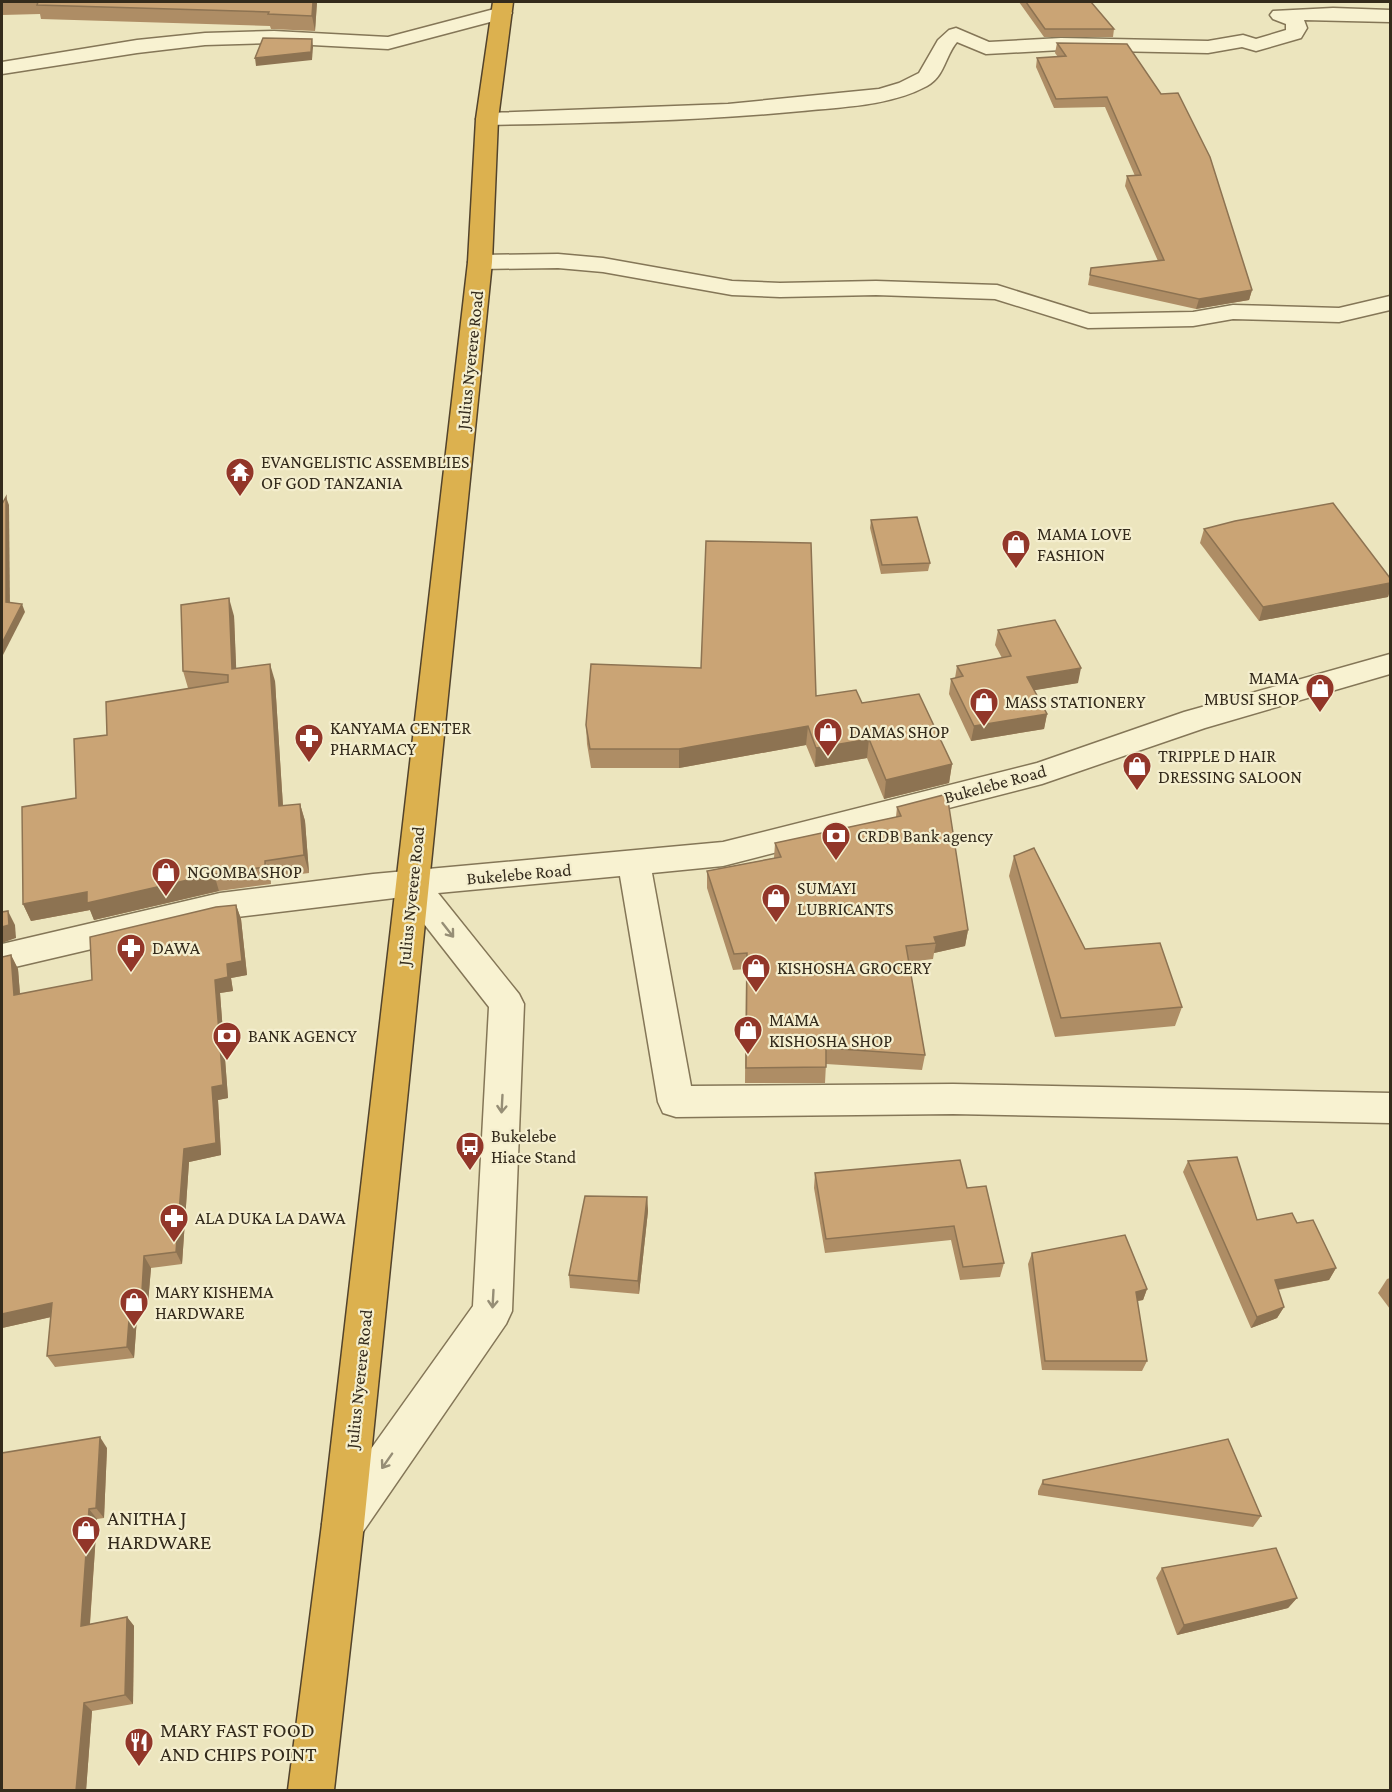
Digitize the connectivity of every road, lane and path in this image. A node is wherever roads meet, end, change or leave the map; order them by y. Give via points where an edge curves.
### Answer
1 (502, 7) edge
2 (1390, 16) edge
3 (2, 68) edge
4 (488, 119) junction
5 (480, 262) junction
6 (1390, 303) edge
7 (1390, 664) edge
8 (634, 863) junction
9 (412, 884) junction
10 (2, 957) edge
11 (1390, 1107) edge
12 (343, 1524) junction
13 (311, 1791) edge

1 - 3 street via 420,37 388,43 273,37 214,39
1 - 4 highway, Julius Nyerere Road
2 - 4 street via 1280,15 1295,21 1294,34 1256,45 1243,41 1208,47 1061,44 986,48 956,34 943,43 929,76 912,85 868,96 764,109
4 - 5 highway, Julius Nyerere Road
5 - 6 street via 603,265 732,288 997,292 1088,321 1193,319 1233,312 1339,315
5 - 9 highway, Julius Nyerere Road
7 - 8 street, Bukelebe Road via 1195,720 1042,773 723,854
8 - 9 street, Bukelebe Road
8 - 11 street via 676,1102 953,1099
9 - 10 street, Bukelebe Road via 220,906
9 - 12 highway, Julius Nyerere Road
9 -> 12 street via 507,1004 492,1311
12 - 13 highway, Julius Nyerere Road

